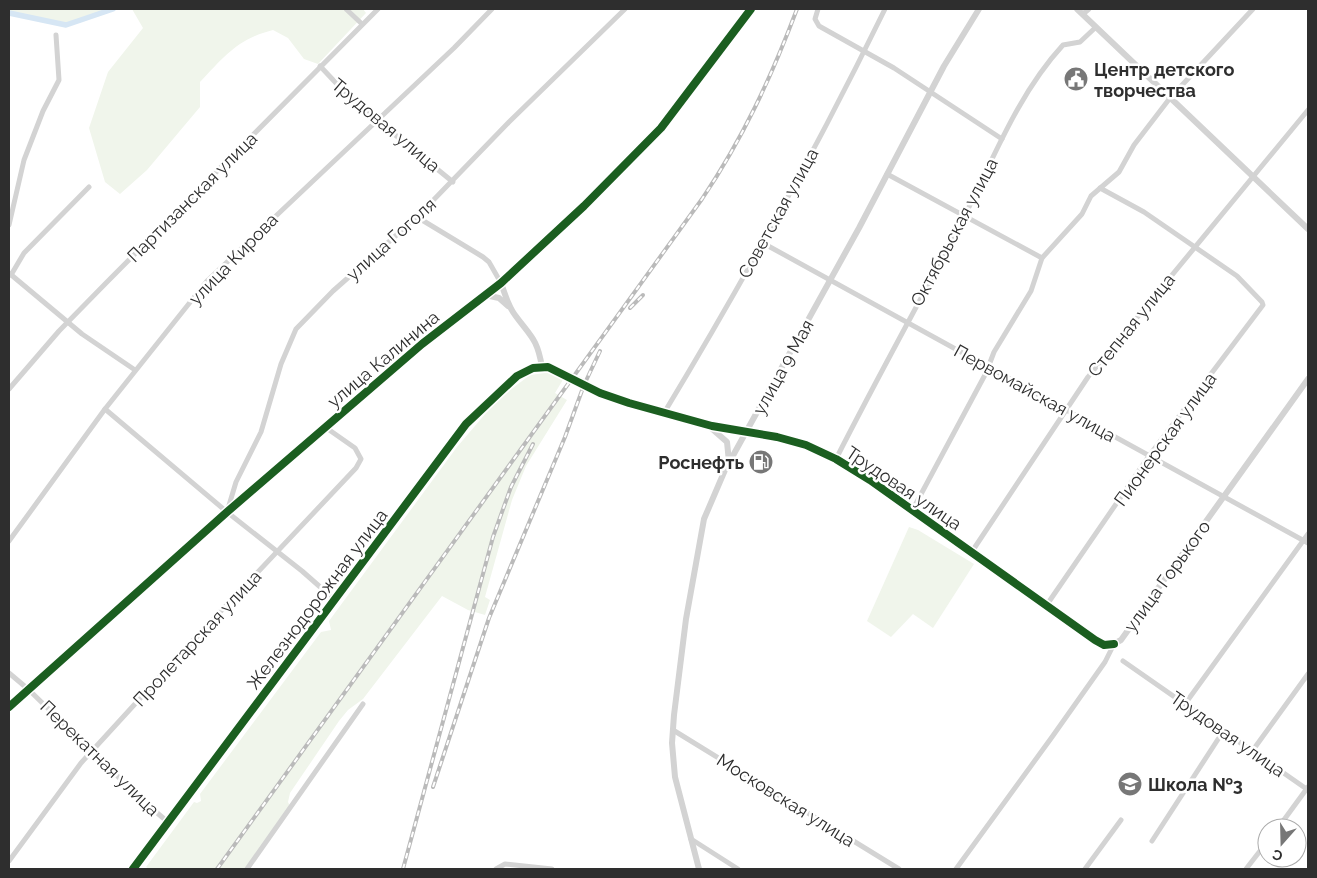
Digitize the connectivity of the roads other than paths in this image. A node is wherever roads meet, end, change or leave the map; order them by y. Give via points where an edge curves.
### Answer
1 (346, 9) edge
2 (378, 9) edge
3 (492, 9) edge
4 (625, 9) edge
5 (750, 9) edge
6 (818, 9) edge
7 (885, 9) edge
8 (979, 9) edge
9 (1077, 9) edge
10 (1089, 9) edge
11 (1253, 9) edge
12 (1083, 14) junction
13 (362, 24) junction
14 (1096, 28) junction
15 (56, 35) dead end
16 (864, 52) junction
17 (320, 66) junction
18 (930, 93) junction
19 (1170, 98) junction
20 (1308, 110) edge
21 (376, 120) junction
22 (1002, 139) junction
23 (887, 174) junction
24 (1253, 176) junction
25 (453, 182) junction
26 (89, 187) dead end
27 (1100, 188) junction
28 (964, 215) junction
29 (417, 217) junction
30 (9, 225) edge
31 (1308, 229) edge
32 (761, 242) junction
33 (1194, 248) junction
34 (1042, 258) junction
35 (10, 274) edge
36 (830, 281) junction
37 (501, 283) junction
38 (485, 295) junction
39 (512, 310) junction
40 (68, 322) junction
41 (907, 322) junction
42 (542, 367) junction
43 (987, 368) junction
44 (135, 370) junction
45 (1308, 379) edge
46 (9, 389) edge
47 (104, 409) junction
48 (1067, 410) junction
49 (664, 413) junction
50 (704, 424) junction
51 (325, 427) junction
52 (746, 433) junction
53 (1149, 456) junction
54 (836, 459) junction
55 (730, 463) junction
56 (1225, 498) junction
57 (912, 511) junction
58 (227, 512) junction
59 (1308, 534) edge
60 (9, 541) edge
61 (1306, 542) edge
62 (278, 552) junction
63 (971, 553) junction
64 (334, 600) junction
65 (1046, 606) junction
66 (1114, 644) junction
67 (1123, 661) dead end
68 (9, 673) edge
69 (1308, 674) edge
70 (28, 689) junction
71 (363, 704) dead end
72 (1185, 704) junction
73 (9, 707) edge
74 (673, 730) junction
75 (1224, 730) junction
76 (1253, 750) junction
77 (92, 752) junction
78 (1308, 789) edge
79 (1286, 818) edge
80 (1121, 820) dead end
81 (168, 823) junction
82 (691, 839) junction
83 (1152, 841) dead end
84 (1257, 855) edge
85 (9, 861) edge
86 (133, 869) edge
87 (247, 869) edge
88 (496, 869) edge
89 (552, 869) edge
90 (700, 869) edge
91 (738, 869) edge
92 (899, 869) edge
93 (956, 869) edge
94 (1085, 869) edge
95 (1246, 869) edge

1 - 13 street
2 - 13 street, Партизанская улица
3 - 21 street, улица Кирова
4 - 25 street, улица Гоголя via 509,122
5 - 37 street, улица Калинина via 661,128
6 - 16 street via 815,19 818,26
7 - 16 street, Советская улица
8 - 18 street, улица 9 Мая
9 - 12 street
10 - 12 street
11 - 19 street
12 - 14 street
13 - 17 street, Партизанская улица
14 - 19 street
14 - 22 street, Октябрьская улица via 1080,42 1068,43 1059,50
15 - 30 street via 59,80 26,153
16 - 18 street
16 - 32 street, Советская улица
17 - 21 street, Трудовая улица
17 - 40 street, Партизанская улица
18 - 22 street
18 - 23 street, улица 9 Мая
19 - 24 street
19 - 27 street via 1139,138 1119,172
20 - 24 street, Степная улица
21 - 25 street, Трудовая улица
21 - 44 street, улица Кирова via 208,281
22 - 28 street, Октябрьская улица
23 - 28 street
23 - 36 street, улица 9 Мая
24 - 31 street
24 - 33 street, Степная улица
25 - 29 street, улица Гоголя
26 - 35 street via 24,253
27 - 33 street via 1151,217
27 - 34 street via 1082,214
28 - 34 street
28 - 41 street, Октябрьская улица
29 - 37 street via 483,257
29 - 58 street, улица Гоголя via 333,291 296,329 281,364 261,432 236,482
32 - 36 street, Первомайская улица
32 - 49 street, Советская улица
33 - 48 street, Степная улица via 1103,359
33 - 53 street, Пионерская улица via 1237,276 1262,302 1261,309
34 - 43 street via 1031,291
35 - 40 street
36 - 41 street, Первомайская улица
36 - 52 street, улица 9 Мая
37 - 38 street, улица Калинина
37 - 39 street
38 - 39 street via 499,298
38 - 51 street, улица Калинина
39 - 42 street via 534,337
40 - 44 street
40 - 46 street, Партизанская улица
41 - 43 street, Первомайская улица
41 - 54 street, Октябрьская улица
42 - 49 street, Трудовая улица via 555,369 614,398
42 - 64 street, Железнодорожная улица via 517,376 466,424
43 - 48 street, Первомайская улица
43 - 57 street
44 - 47 street, улица Кирова
45 - 56 street, улица Горького
47 - 58 street
47 - 60 street, улица Кирова
48 - 53 street, Первомайская улица
48 - 63 street, Степная улица
49 - 50 street, Трудовая улица
50 - 52 street, Трудовая улица
50 - 55 street via 727,442
51 - 58 street, улица Калинина
51 - 62 street, Пролетарская улица via 355,448 360,455 359,463
52 - 54 street, Трудовая улица via 794,441
52 - 55 street, улица 9 Мая
53 - 56 street, Первомайская улица
53 - 65 street, Пионерская улица
54 - 57 street, Трудовая улица
55 - 74 street, улица 9 Мая via 708,509 700,537 686,619
56 - 61 street, Первомайская улица
56 - 66 street, улица Горького
57 - 63 street, Трудовая улица
58 - 62 street
58 - 70 street, улица Калинина
59 - 61 street
61 - 72 street
62 - 64 street
62 - 77 street, Пролетарская улица
63 - 65 street, Трудовая улица
64 - 81 street, Железнодорожная улица
65 - 66 street, Трудовая улица via 1095,640
66 - 93 street, улица Горького via 1068,715
67 - 72 street, Трудовая улица
68 - 70 street, Перекатная улица
69 - 76 street
70 - 73 street, улица Калинина
70 - 77 street, Перекатная улица
71 - 87 street
72 - 75 street, Трудовая улица
74 - 82 street, улица 9 Мая via 675,777
74 - 92 street, Московская улица
75 - 76 street, Трудовая улица
75 - 83 street
76 - 78 street, Трудовая улица
77 - 81 street, Перекатная улица
77 - 85 street, Пролетарская улица
78 - 79 street
80 - 94 street
81 - 86 street, Железнодорожная улица
82 - 90 street, улица 9 Мая
82 - 91 street
84 - 95 street
88 - 89 street via 504,864

